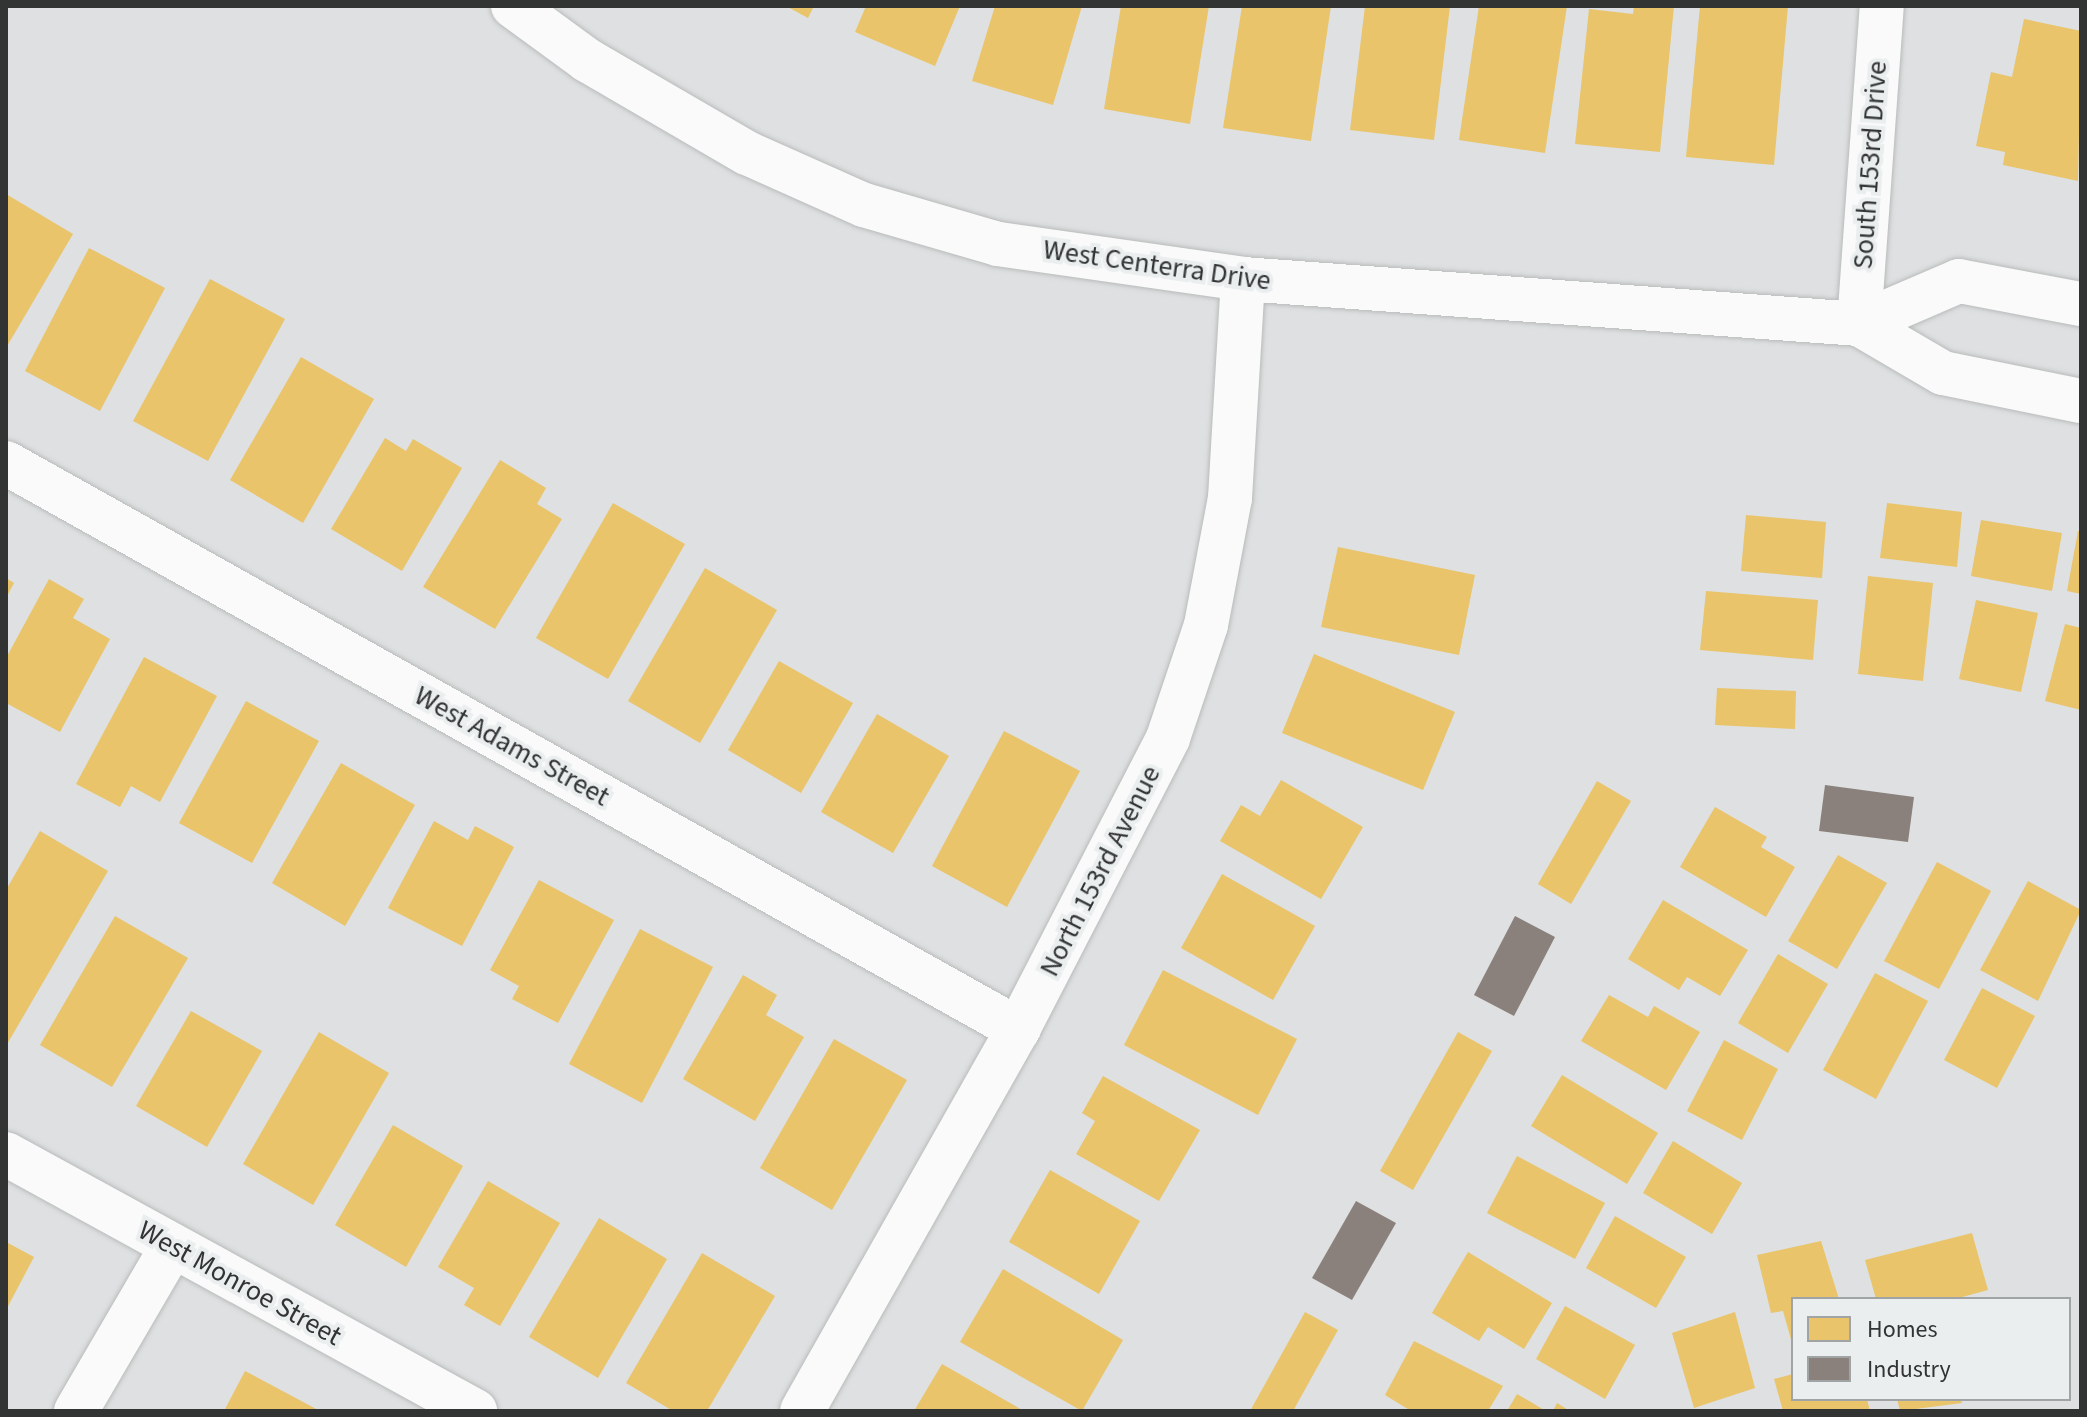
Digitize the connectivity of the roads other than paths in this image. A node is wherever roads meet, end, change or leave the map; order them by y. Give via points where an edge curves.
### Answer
1 (513, 6) edge
2 (1882, 6) edge
3 (1243, 279) junction
4 (2081, 304) edge
5 (1859, 324) junction
6 (2081, 401) edge
7 (6, 463) edge
8 (1018, 1029) junction
9 (6, 1154) edge
10 (172, 1247) junction
11 (76, 1411) edge
12 (475, 1411) edge
13 (802, 1411) edge

1 - 3 street, West Centerra Drive via 587,60 747,153 864,205 998,244
2 - 5 street, South 153rd Drive
3 - 5 street, West Centerra Drive
3 - 8 street, North 153rd Avenue via 1230,498 1206,625 1168,738
4 - 5 street, West Centerra Drive via 1959,281
5 - 6 street, West Centerra Drive via 1943,373
7 - 8 street, West Adams Street
8 - 13 street, North 153rd Avenue
9 - 10 street, West Monroe Street
10 - 11 street
10 - 12 street, West Monroe Street

